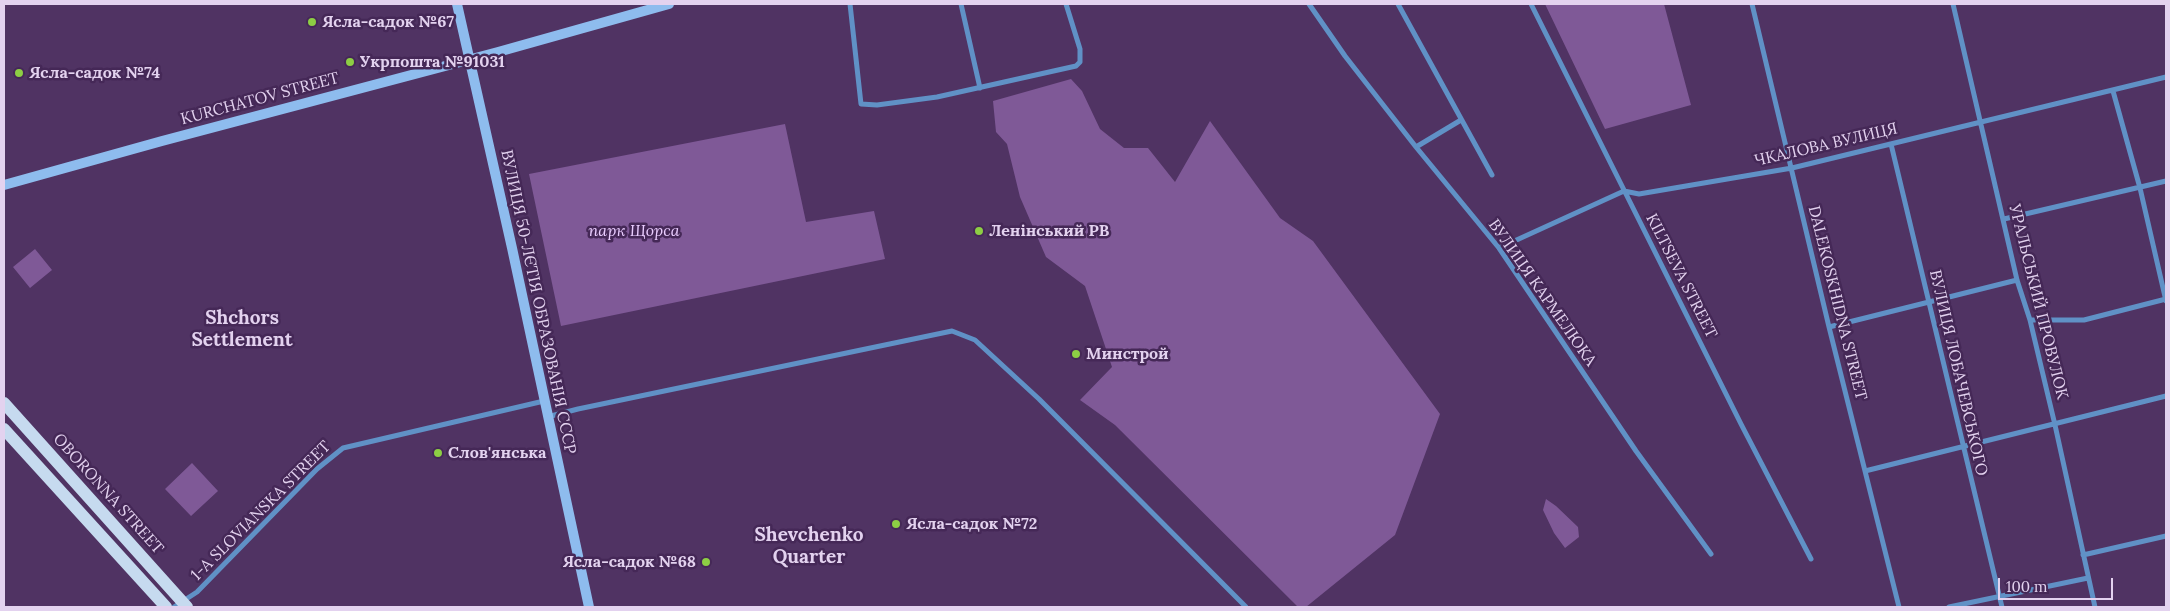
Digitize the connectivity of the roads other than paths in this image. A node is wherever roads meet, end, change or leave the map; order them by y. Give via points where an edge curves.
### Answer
1 (457, 4) edge
2 (669, 4) edge
3 (850, 4) edge
4 (961, 4) edge
5 (1066, 4) edge
6 (1309, 4) edge
7 (1398, 4) edge
8 (1531, 4) edge
9 (1752, 4) edge
10 (1953, 4) edge
11 (470, 58) junction
12 (2166, 77) edge
13 (980, 88) junction
14 (2114, 92) junction
15 (1461, 120) junction
16 (1982, 122) junction
17 (1891, 144) junction
18 (1416, 147) junction
19 (1792, 168) junction
20 (1492, 175) dead end
21 (2166, 181) edge
22 (4, 185) edge
23 (2140, 188) junction
24 (1624, 191) junction
25 (2004, 219) junction
26 (1499, 248) junction
27 (2018, 280) junction
28 (2166, 300) edge
29 (1929, 301) junction
30 (2030, 320) junction
31 (1829, 327) junction
32 (2166, 396) edge
33 (544, 401) junction
34 (4, 403) edge
35 (547, 417) junction
36 (2055, 425) junction
37 (4, 429) edge
38 (1962, 446) junction
39 (1865, 471) junction
40 (2166, 536) edge
41 (1711, 554) dead end
42 (2083, 555) junction
43 (1811, 559) dead end
44 (2088, 578) junction
45 (2000, 597) junction
46 (181, 605) edge
47 (166, 607) edge
48 (589, 607) edge
49 (1246, 607) edge
50 (1899, 607) edge
51 (1948, 607) edge
52 (2002, 607) edge
53 (2095, 607) edge

1 - 11 main road, ВУЛИЦЯ 50-ЛЄТІЯ ОБРАЗОВАНІЯ СССР
2 - 11 main road, KURCHATOV STREET
3 - 13 street via 861,104 904,103
4 - 13 street
5 - 13 street via 1080,49 1080,62 1076,66
6 - 18 street, ВУЛИЦЯ КАРМЕЛЮКА
7 - 15 street
8 - 24 street, KILTSEVA STREET
9 - 19 street, DALEKOSKHIDNA STREET
10 - 16 street, УРАЛЬСЬКИЙ ПРОВУЛОК
11 - 22 main road, KURCHATOV STREET
11 - 33 main road, ВУЛИЦЯ 50-ЛЄТІЯ ОБРАЗОВАНІЯ СССР
12 - 14 street, ЧКАЛОВА ВУЛИЦЯ
14 - 16 street, ЧКАЛОВА ВУЛИЦЯ
14 - 23 street
15 - 18 street
15 - 20 street
16 - 17 street, ЧКАЛОВА ВУЛИЦЯ
16 - 25 street, УРАЛЬСЬКИЙ ПРОВУЛОК
17 - 19 street, ЧКАЛОВА ВУЛИЦЯ
17 - 29 street, ВУЛИЦЯ ЛОБАЧЕВСЬКОГО
18 - 26 street, ВУЛИЦЯ КАРМЕЛЮКА
19 - 24 street, ЧКАЛОВА ВУЛИЦЯ via 1639,194
19 - 31 street, DALEKOSKHIDNA STREET
21 - 23 street
23 - 25 street
23 - 28 street
24 - 26 street, ЧКАЛОВА ВУЛИЦЯ
24 - 43 street, KILTSEVA STREET
25 - 27 street, УРАЛЬСЬКИЙ ПРОВУЛОК
26 - 41 street, ВУЛИЦЯ КАРМЕЛЮКА via 1636,451
27 - 29 street
27 - 30 street, УРАЛЬСЬКИЙ ПРОВУЛОК
28 - 30 street via 2084,320
29 - 31 street
29 - 38 street, ВУЛИЦЯ ЛОБАЧЕВСЬКОГО
30 - 36 street, УРАЛЬСЬКИЙ ПРОВУЛОК
31 - 39 street, DALEKOSKHIDNA STREET
32 - 36 street
33 - 35 main road, ВУЛИЦЯ 50-ЛЄТІЯ ОБРАЗОВАНІЯ СССР
33 - 46 street, 1-A SLOVIANSKA STREET via 343,448 317,469
34 - 46 main road, OBORONNA STREET
35 - 48 main road, ВУЛИЦЯ 50-ЛЄТІЯ ОБРАЗОВАНІЯ СССР
35 - 49 street via 952,331 975,340 1039,399
36 - 38 street
36 - 42 street, УРАЛЬСЬКИЙ ПРОВУЛОК
37 - 47 main road, OBORONNA STREET
38 - 39 street
38 - 45 street, ВУЛИЦЯ ЛОБАЧЕВСЬКОГО
39 - 50 street, DALEKOSKHIDNA STREET
40 - 42 street
42 - 44 street, УРАЛЬСЬКИЙ ПРОВУЛОК
44 - 45 street
44 - 53 street, УРАЛЬСЬКИЙ ПРОВУЛОК
45 - 51 street
45 - 52 street, ВУЛИЦЯ ЛОБАЧЕВСЬКОГО

